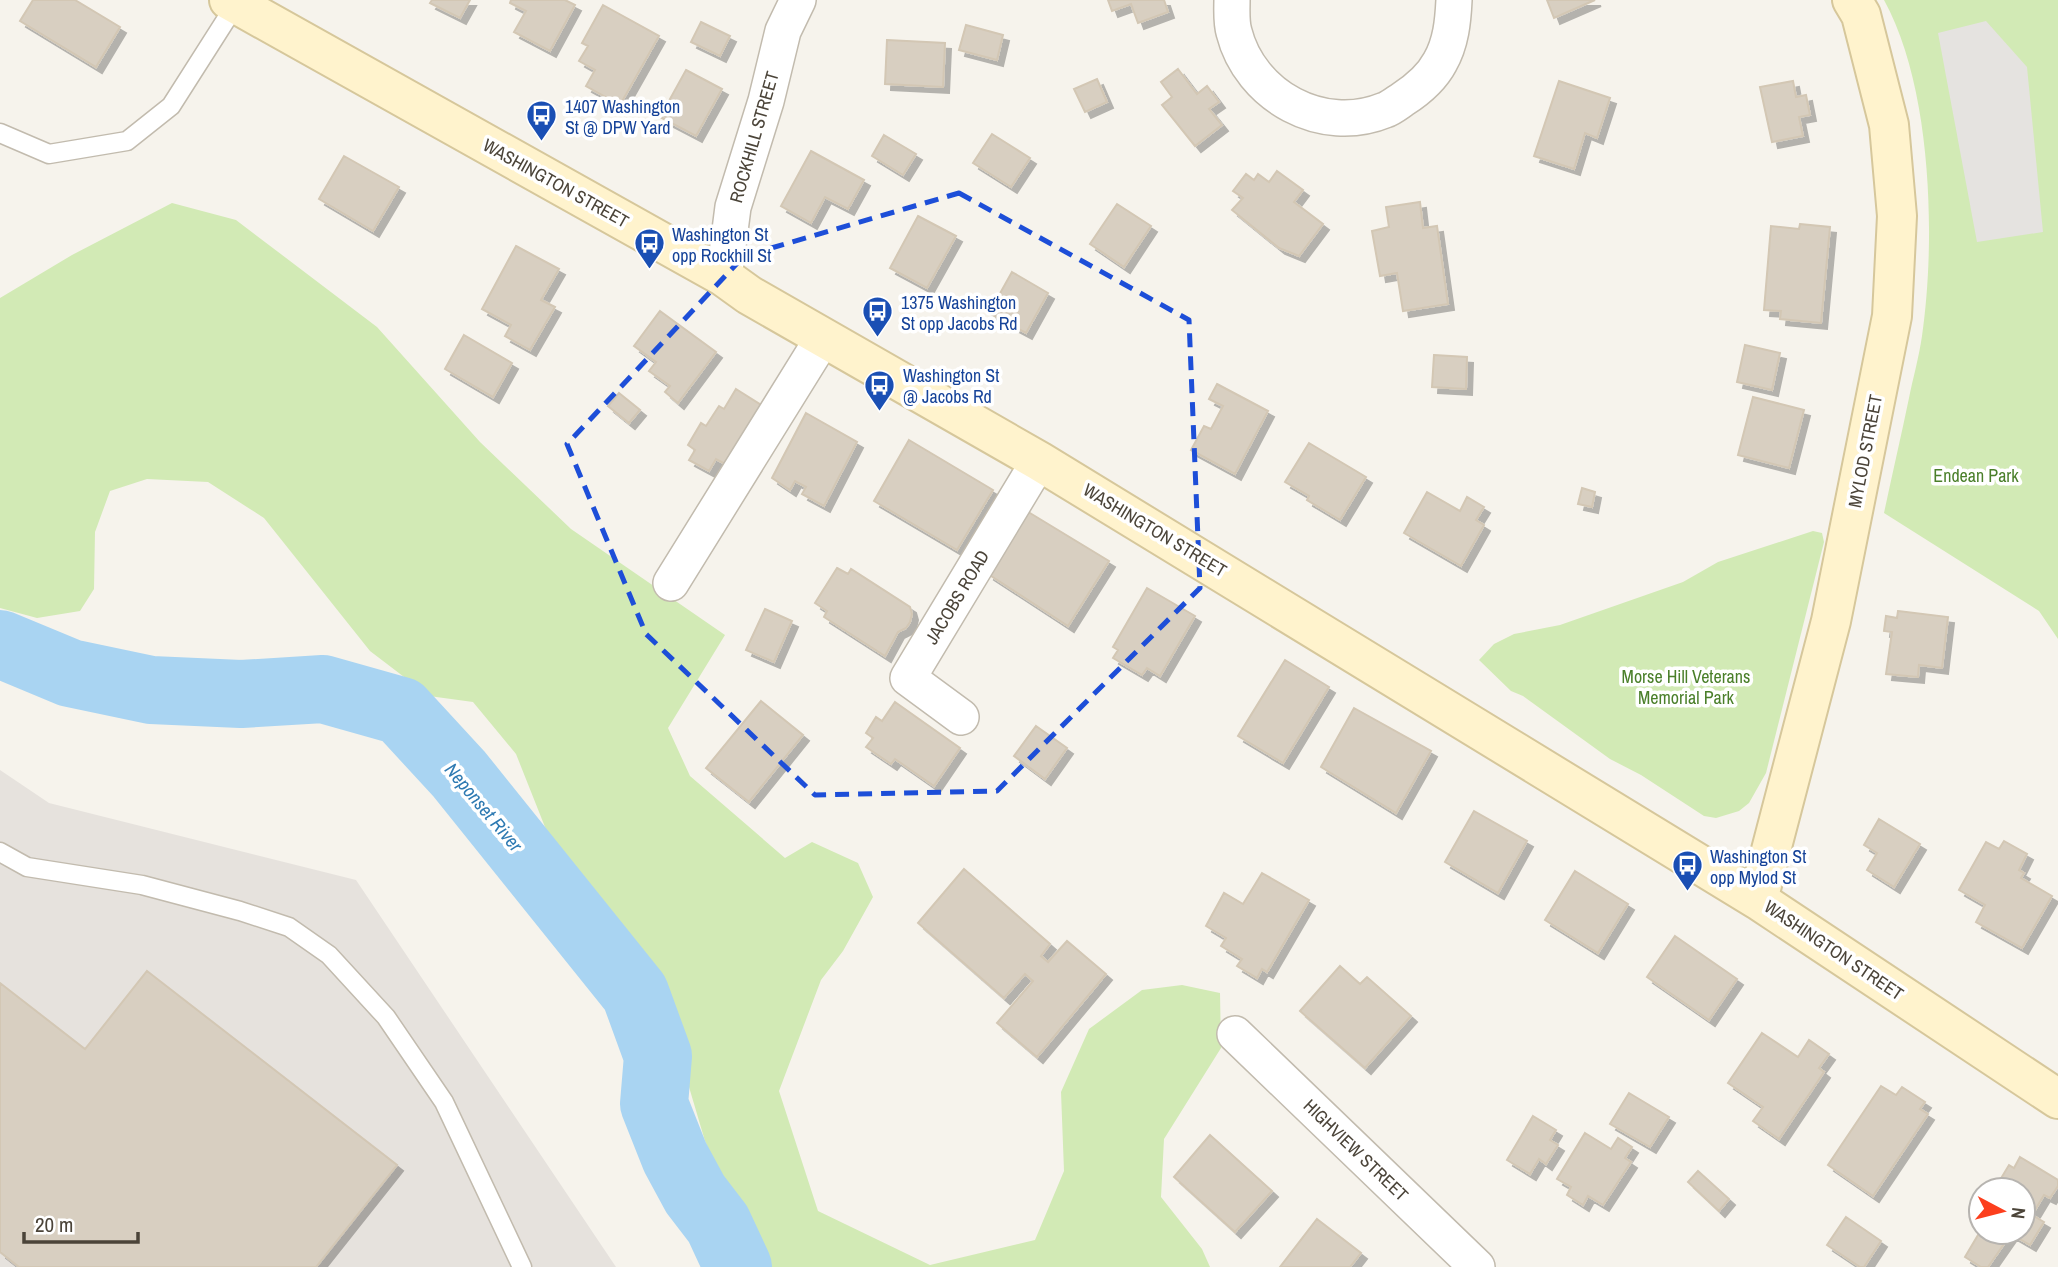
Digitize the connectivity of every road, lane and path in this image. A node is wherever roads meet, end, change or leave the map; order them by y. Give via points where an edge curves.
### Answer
1 (798, 0) edge
2 (1232, 0) edge
3 (1454, 0) edge
4 (1852, 0) edge
5 (233, 2) edge
6 (0, 133) edge
7 (724, 277) junction
8 (823, 338) junction
9 (1039, 461) junction
10 (671, 583) dead end
11 (961, 717) dead end
12 (0, 852) edge
13 (1758, 900) junction
14 (1235, 1034) dead end
15 (2058, 1099) edge
16 (522, 1267) edge
17 (1478, 1267) edge

1 - 7 street, ROCKHILL STREET via 783,31 733,207
2 - 3 street via 1234,31 1248,67 1275,96 1308,114 1347,119 1384,111 1417,90 1440,63 1452,29
4 - 13 main road, MYLOD STREET via 1861,15 1889,125 1897,216 1892,316 1831,621
5 - 6 lane via 172,106 127,141 49,154
5 - 7 main road, WASHINGTON STREET
7 - 8 main road, WASHINGTON STREET
8 - 9 main road, WASHINGTON STREET
8 - 10 street
9 - 11 street, JACOBS ROAD via 908,678
9 - 13 main road, WASHINGTON STREET
12 - 16 lane via 27,867 142,885 289,926 329,954 386,1017 444,1102
13 - 15 main road, WASHINGTON STREET
14 - 17 street, HIGHVIEW STREET

